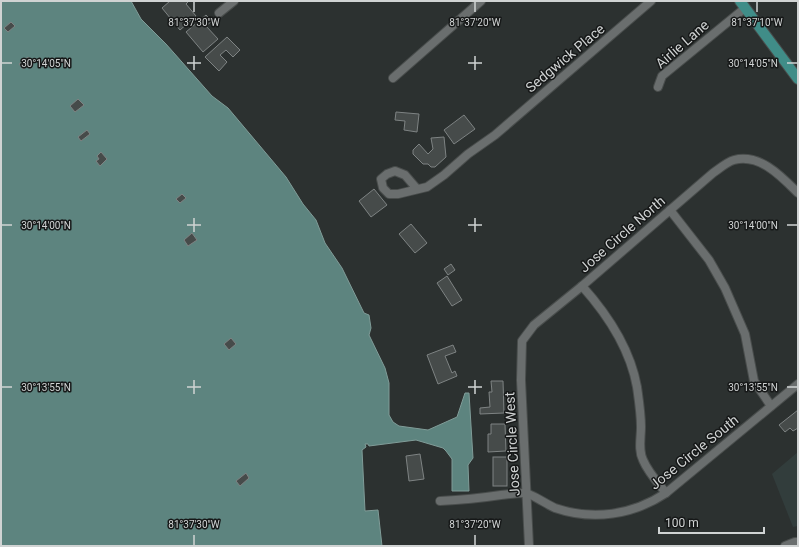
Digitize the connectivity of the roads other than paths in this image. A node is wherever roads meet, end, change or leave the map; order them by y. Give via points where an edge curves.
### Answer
1 (234, 1) edge
2 (481, 1) edge
3 (651, 1) edge
4 (742, 5) edge
5 (219, 13) dead end
6 (393, 78) dead end
7 (798, 79) edge
8 (658, 87) dead end
9 (417, 189) dead end
10 (798, 193) edge
11 (670, 210) junction
12 (582, 286) junction
13 (522, 341) joint
14 (798, 384) edge
15 (771, 406) junction
16 (527, 492) junction
17 (666, 493) junction
18 (440, 501) dead end
19 (798, 542) edge
20 (529, 546) edge
21 (785, 546) edge

1 - 5 street
2 - 6 street
3 - 9 street, Sedgwick Place via 495,135 426,187
4 - 7 main road
4 - 8 street, Airlie Lane via 662,76
10 - 11 street, Jose Circle North via 765,164 746,158 729,162
11 - 12 street, Jose Circle North
11 - 15 street via 709,260 725,288 744,334 754,381
12 - 13 street, Jose Circle North via 534,325
12 - 17 street via 600,307 617,334 632,366 640,411 643,460
13 - 16 street, Jose Circle West via 521,380
14 - 15 street, Jose Circle South
15 - 17 street, Jose Circle South
16 - 17 street, Jose Circle South via 554,507 594,515 629,511
16 - 18 street
16 - 20 street, Jose Circle West
19 - 21 street

